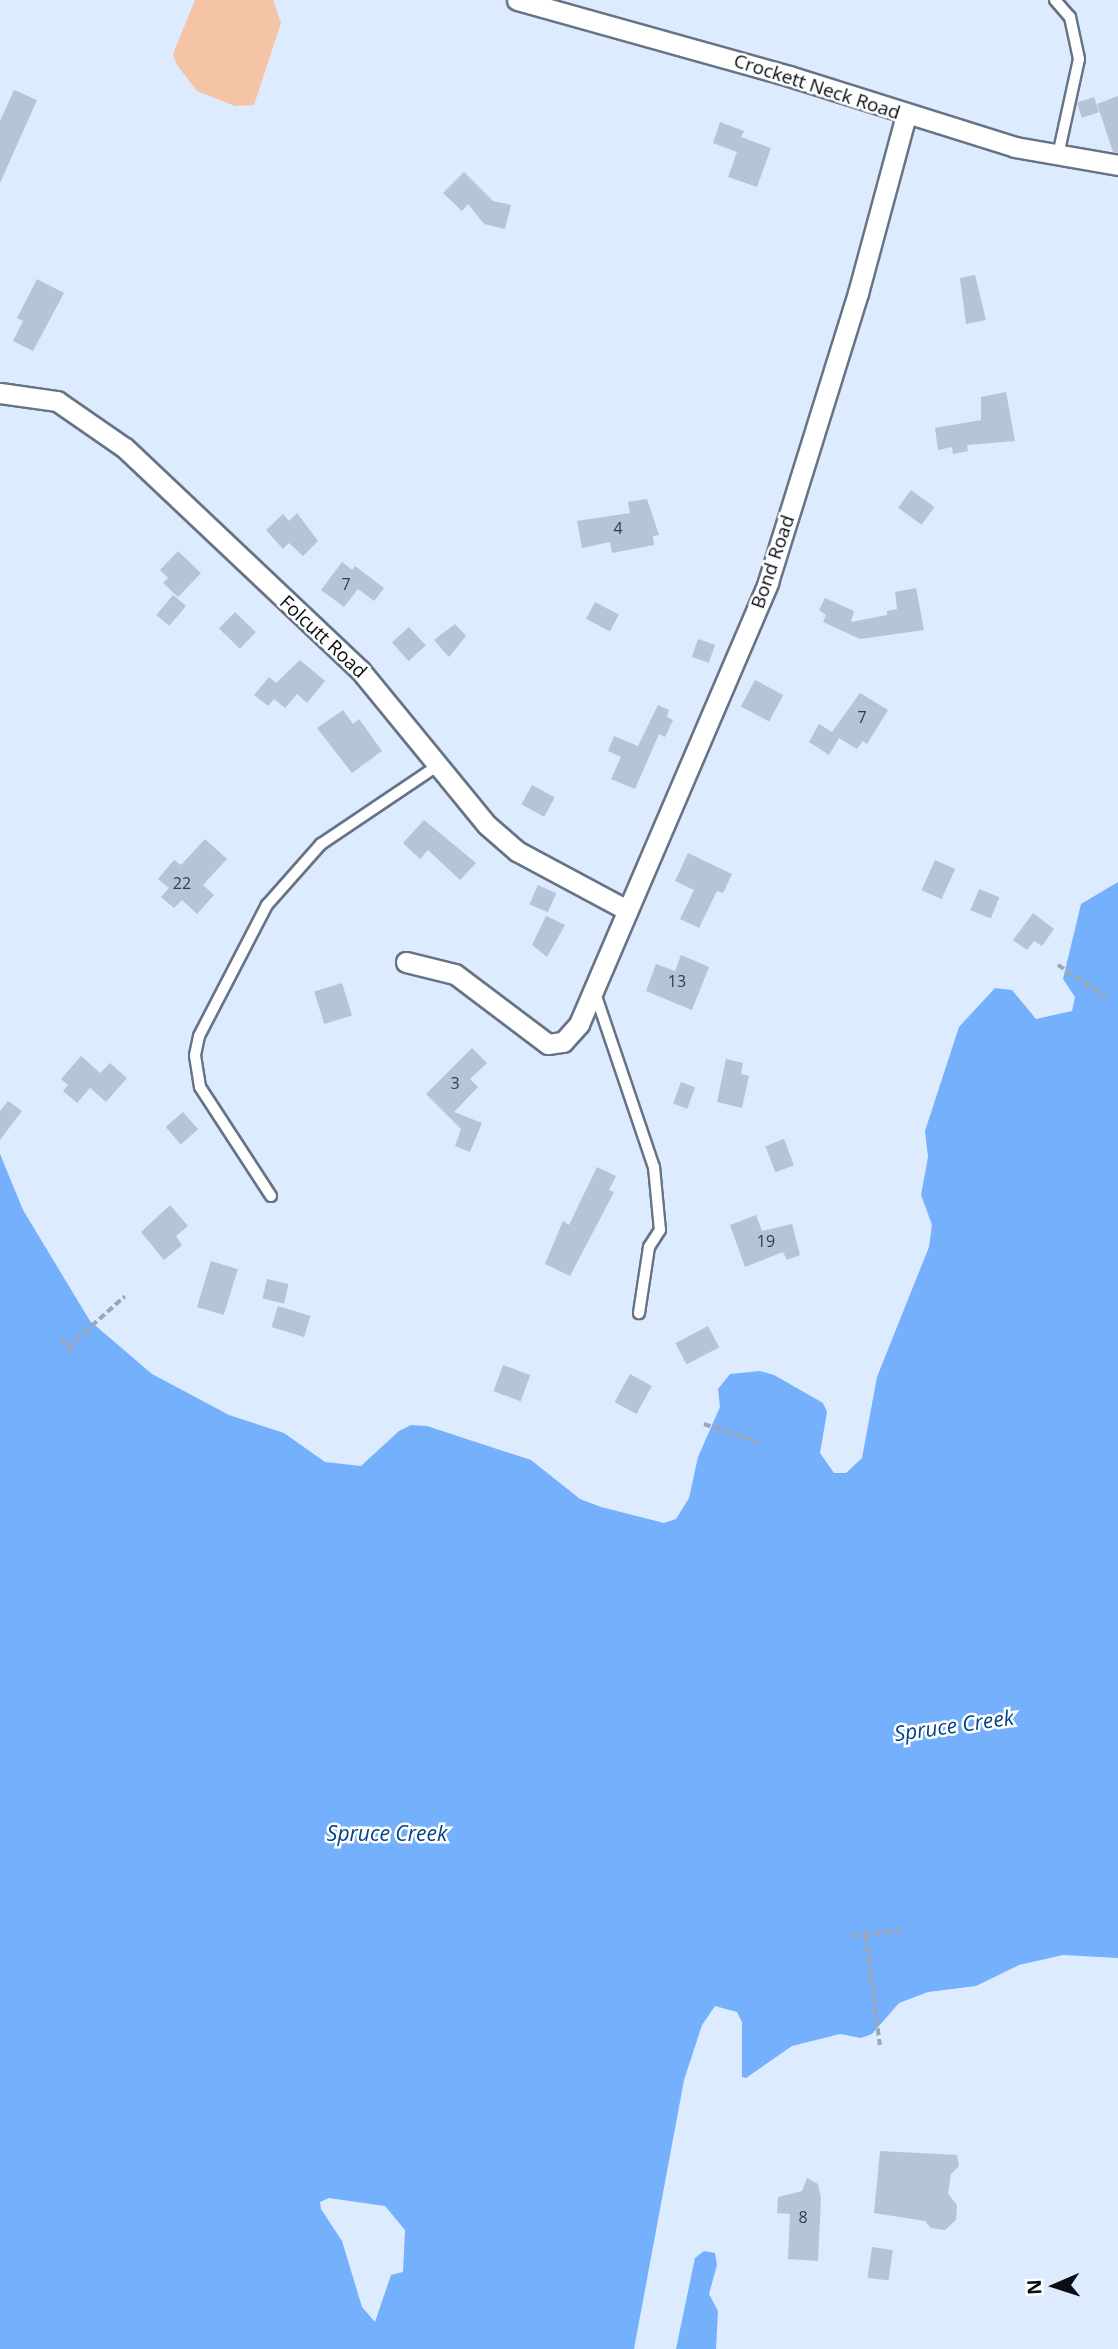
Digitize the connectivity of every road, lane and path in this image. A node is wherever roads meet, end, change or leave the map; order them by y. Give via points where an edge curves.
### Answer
1 (517, 0) edge
2 (1055, 0) edge
3 (906, 115) junction
4 (1058, 156) junction
5 (1118, 165) edge
6 (0, 394) edge
7 (437, 766) junction
8 (627, 910) junction
9 (407, 962) dead end
10 (1058, 965) dead end
11 (594, 993) junction
12 (1106, 997) dead end
13 (271, 1196) dead end
14 (125, 1296) dead end
15 (639, 1313) dead end
16 (62, 1340) dead end
17 (68, 1347) junction
18 (72, 1352) dead end
19 (704, 1424) dead end
20 (758, 1442) dead end
21 (903, 1930) dead end
22 (866, 1935) junction
23 (852, 1936) dead end
24 (880, 2045) dead end

1 - 3 street, Crockett Neck Road via 789,76
2 - 4 lane via 1069,17 1079,59
3 - 4 street, Crockett Neck Road
3 - 8 street, Bond Road via 858,293 768,582
4 - 5 street, Crockett Neck Road
6 - 7 street, Folcutt Road via 57,401 125,448 360,670
7 - 8 street, Folcutt Road via 474,811 517,850 588,893
7 - 13 lane via 321,844 267,905 199,1036 195,1055 200,1087
8 - 11 street, Bond Road
9 - 11 street, Bond Road via 455,974 548,1044 570,1037
10 - 12 path
11 - 15 lane via 654,1167 660,1230 649,1247
14 - 17 path
16 - 17 path
17 - 18 path
19 - 20 path
21 - 22 path
22 - 23 path
22 - 24 path

